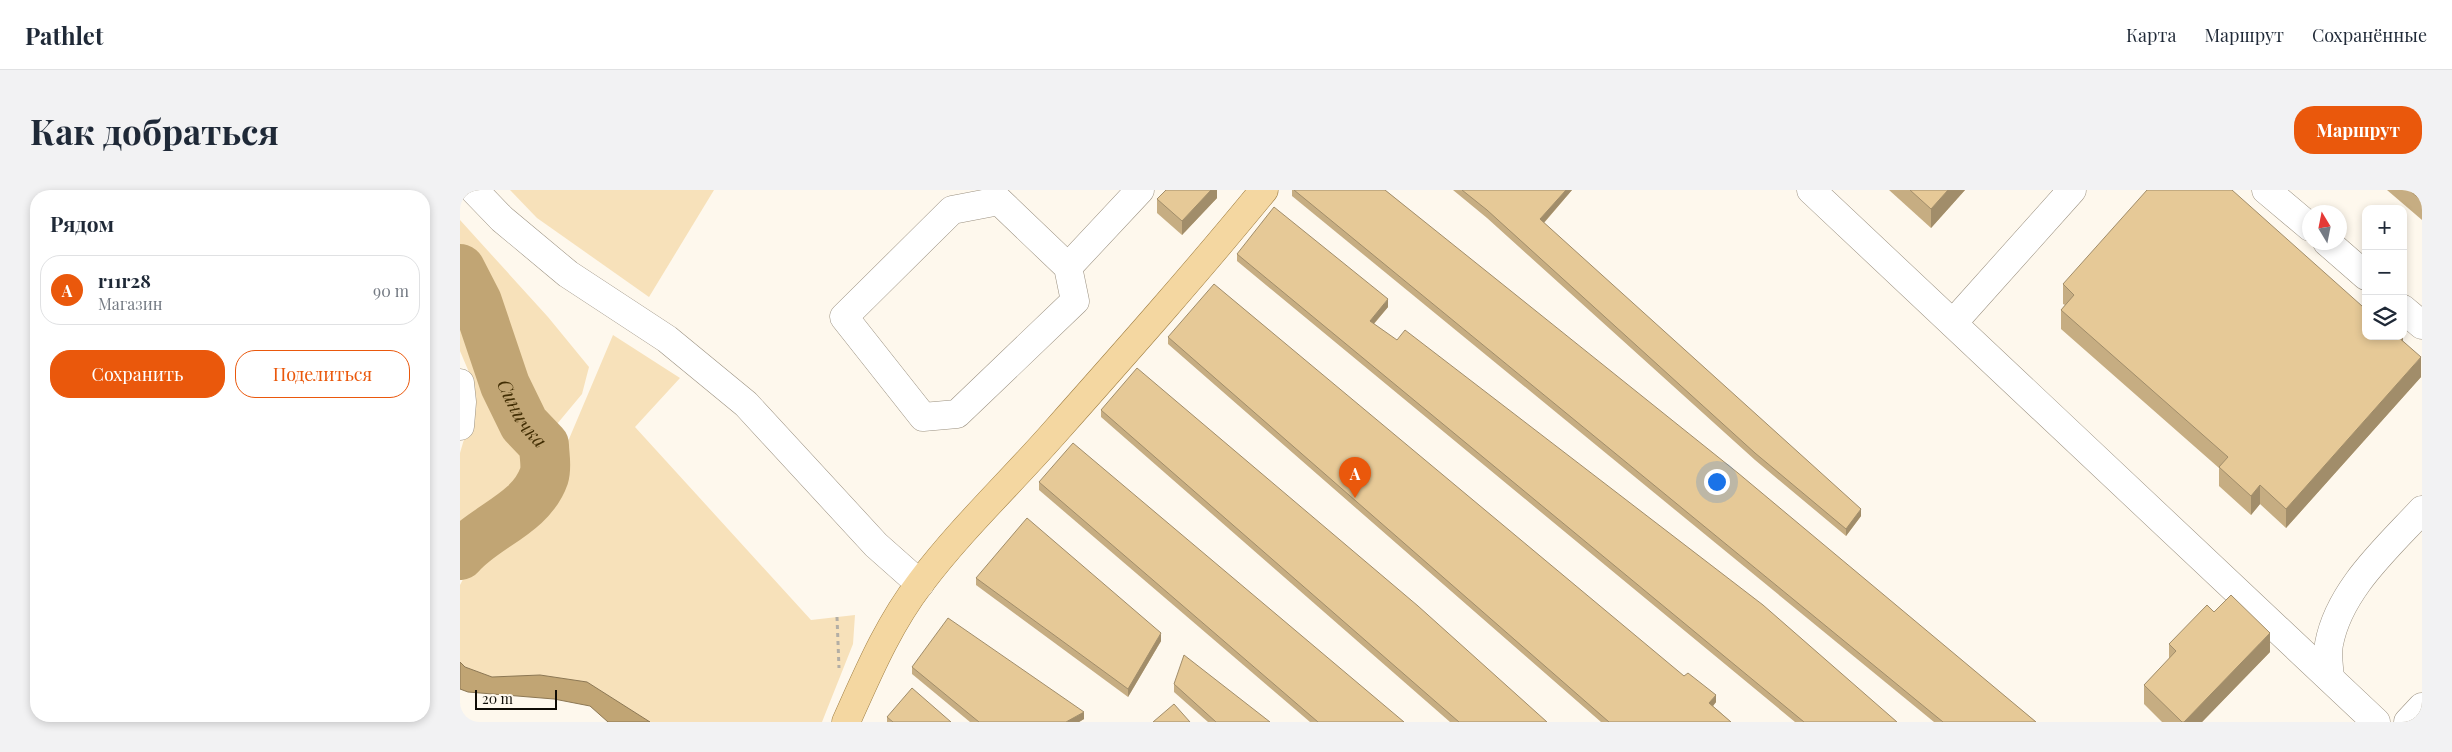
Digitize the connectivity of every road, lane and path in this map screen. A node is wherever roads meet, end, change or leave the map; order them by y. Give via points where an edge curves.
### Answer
1 (474, 190) edge
2 (1140, 190) edge
3 (1264, 190) edge
4 (1811, 190) edge
5 (2072, 190) edge
6 (2266, 190) edge
7 (2302, 220) edge
8 (2336, 250) edge
9 (1068, 266) junction
10 (2362, 273) edge
11 (2407, 312) edge
12 (1953, 323) junction
13 (2422, 325) edge
14 (460, 382) edge
15 (460, 426) edge
16 (2422, 510) edge
17 (920, 584) junction
18 (837, 617) dead end
19 (840, 676) dead end
20 (2330, 678) junction
21 (2422, 707) edge
22 (846, 722) edge
23 (2376, 722) edge
24 (2408, 722) edge

1 - 17 street via 502,220 568,274 666,339 746,404 876,545
2 - 9 street
3 - 17 main road via 1014,479 950,545
4 - 12 street
5 - 12 street
6 - 7 street
8 - 10 street
9 - 9 street via 999,201 952,210 844,317 923,417 957,414 1075,302
11 - 13 street
12 - 20 street
14 - 15 street
16 - 20 street via 2373,563 2343,604 2329,644
17 - 22 main road via 883,640
18 - 19 path
20 - 23 street
21 - 24 street

